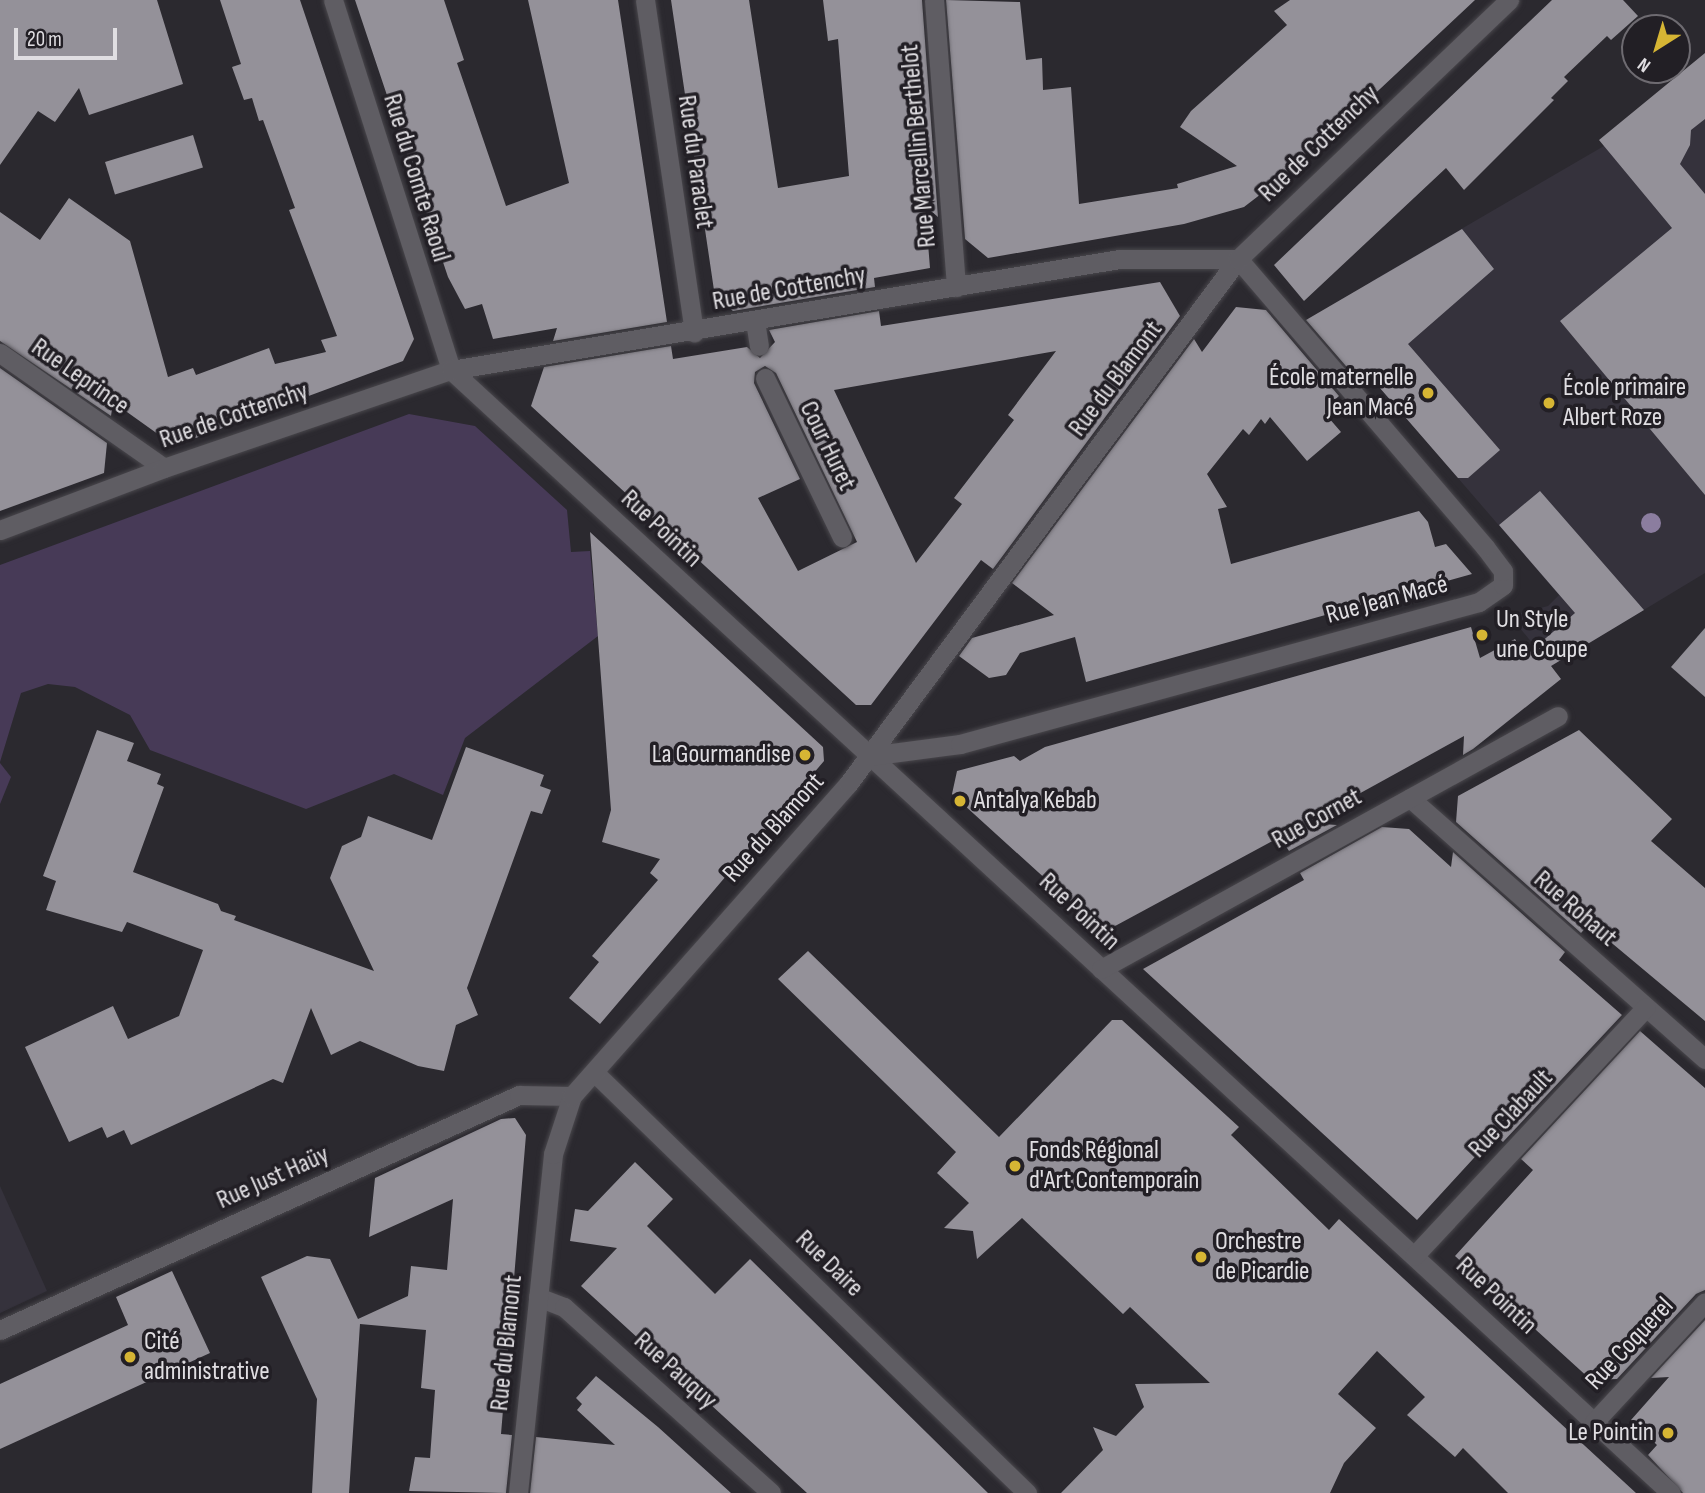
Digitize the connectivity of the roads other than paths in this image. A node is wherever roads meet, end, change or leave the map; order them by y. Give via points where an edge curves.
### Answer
1 (333, 0) edge
2 (645, 0) edge
3 (934, 0) edge
4 (1509, 0) edge
5 (1238, 259) junction
6 (956, 287) junction
7 (755, 321) junction
8 (694, 332) junction
9 (759, 346) dead end
10 (0, 353) edge
11 (451, 370) junction
12 (765, 378) dead end
13 (164, 468) junction
14 (0, 530) edge
15 (842, 537) dead end
16 (1558, 716) dead end
17 (869, 756) junction
18 (1410, 798) junction
19 (1101, 969) junction
20 (1646, 1007) junction
21 (1705, 1059) edge
22 (594, 1072) junction
23 (572, 1096) junction
24 (1414, 1256) junction
25 (538, 1297) junction
26 (1705, 1302) edge
27 (0, 1331) edge
28 (1594, 1422) junction
29 (519, 1493) edge
30 (771, 1493) edge
31 (1027, 1493) edge
32 (1671, 1493) edge

1 - 11 street, Rue du Comte Raoul
2 - 8 street, Rue du Paraclet
3 - 6 street, Rue Marcellin Berthelot
4 - 5 street, Rue de Cottenchy
5 - 6 street, Rue de Cottenchy via 1119,258
5 - 17 street, Rue du Blamont
5 - 17 street, Rue Jean Macé via 1485,547 1503,571 1503,585 1479,602 974,740
6 - 7 street, Rue de Cottenchy
7 - 8 street, Rue de Cottenchy
7 - 9 street
8 - 11 street, Rue de Cottenchy
10 - 13 street, Rue Leprince
11 - 13 street, Rue de Cottenchy
11 - 17 street, Rue Pointin
12 - 15 street, Cour Huret
13 - 14 street, Rue de Cottenchy
16 - 18 street, Rue Cornet
17 - 19 street, Rue Pointin
17 - 22 street, Rue du Blamont
18 - 19 street, Rue Cornet
18 - 20 street, Rue Rohaut
19 - 24 street, Rue Pointin
20 - 21 street, Rue Rohaut
20 - 24 street, Rue Clabault
22 - 23 street, Rue du Blamont
22 - 31 street, Rue Daire
23 - 25 street, Rue du Blamont via 553,1154
23 - 27 street, Rue Just Haüy via 519,1095
24 - 28 street, Rue Pointin
25 - 29 street, Rue du Blamont
25 - 30 street, Rue Pauquy via 564,1307
26 - 28 street, Rue Coquerel
28 - 32 street, Rue Pointin

